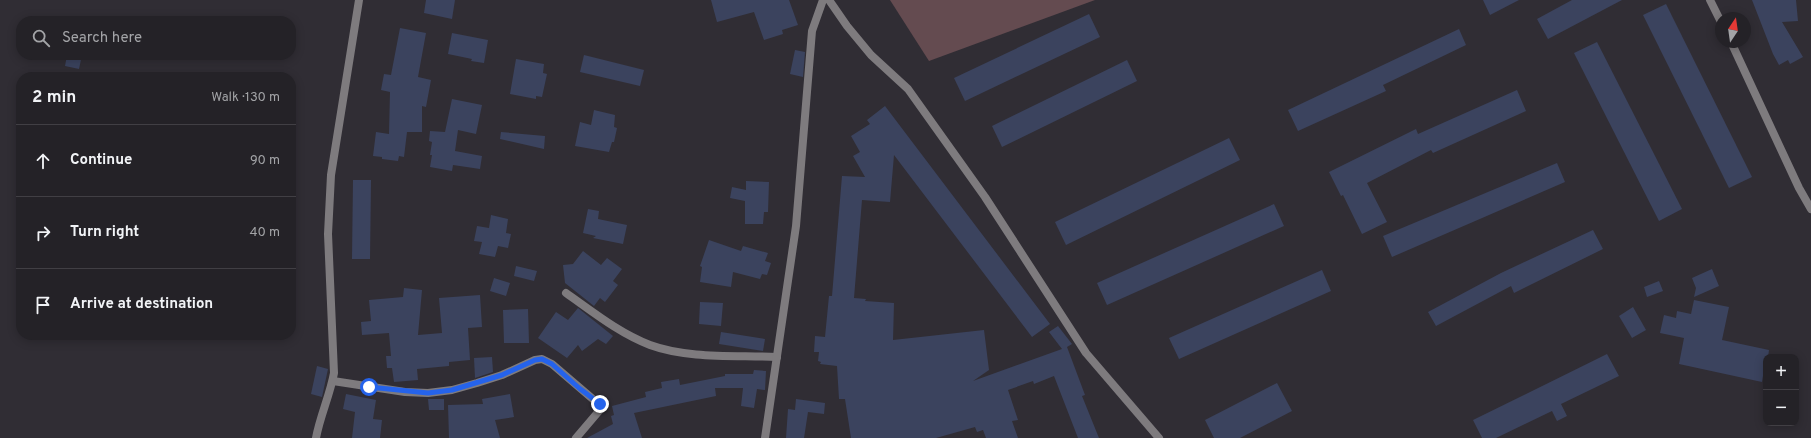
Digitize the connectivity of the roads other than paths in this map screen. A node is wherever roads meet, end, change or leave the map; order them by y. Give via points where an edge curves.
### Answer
1 (359, 0) edge
2 (823, 0) edge
3 (829, 0) edge
4 (1710, 0) edge
5 (1716, 12) edge
6 (1734, 48) edge
7 (1811, 209) edge
8 (566, 293) dead end
9 (777, 357) junction
10 (333, 381) junction
11 (316, 438) edge
12 (576, 438) edge
13 (765, 438) edge
14 (1159, 438) edge

1 - 10 street via 331,175 328,234
2 - 9 street via 812,31 796,226
3 - 14 street via 846,26 871,55 908,89 985,197 1086,353
4 - 5 street
6 - 7 street
8 - 9 street via 626,334 650,345 698,354
9 - 13 street
10 - 11 street
10 - 12 street via 428,393 477,383 542,359 552,364 600,404 599,411

